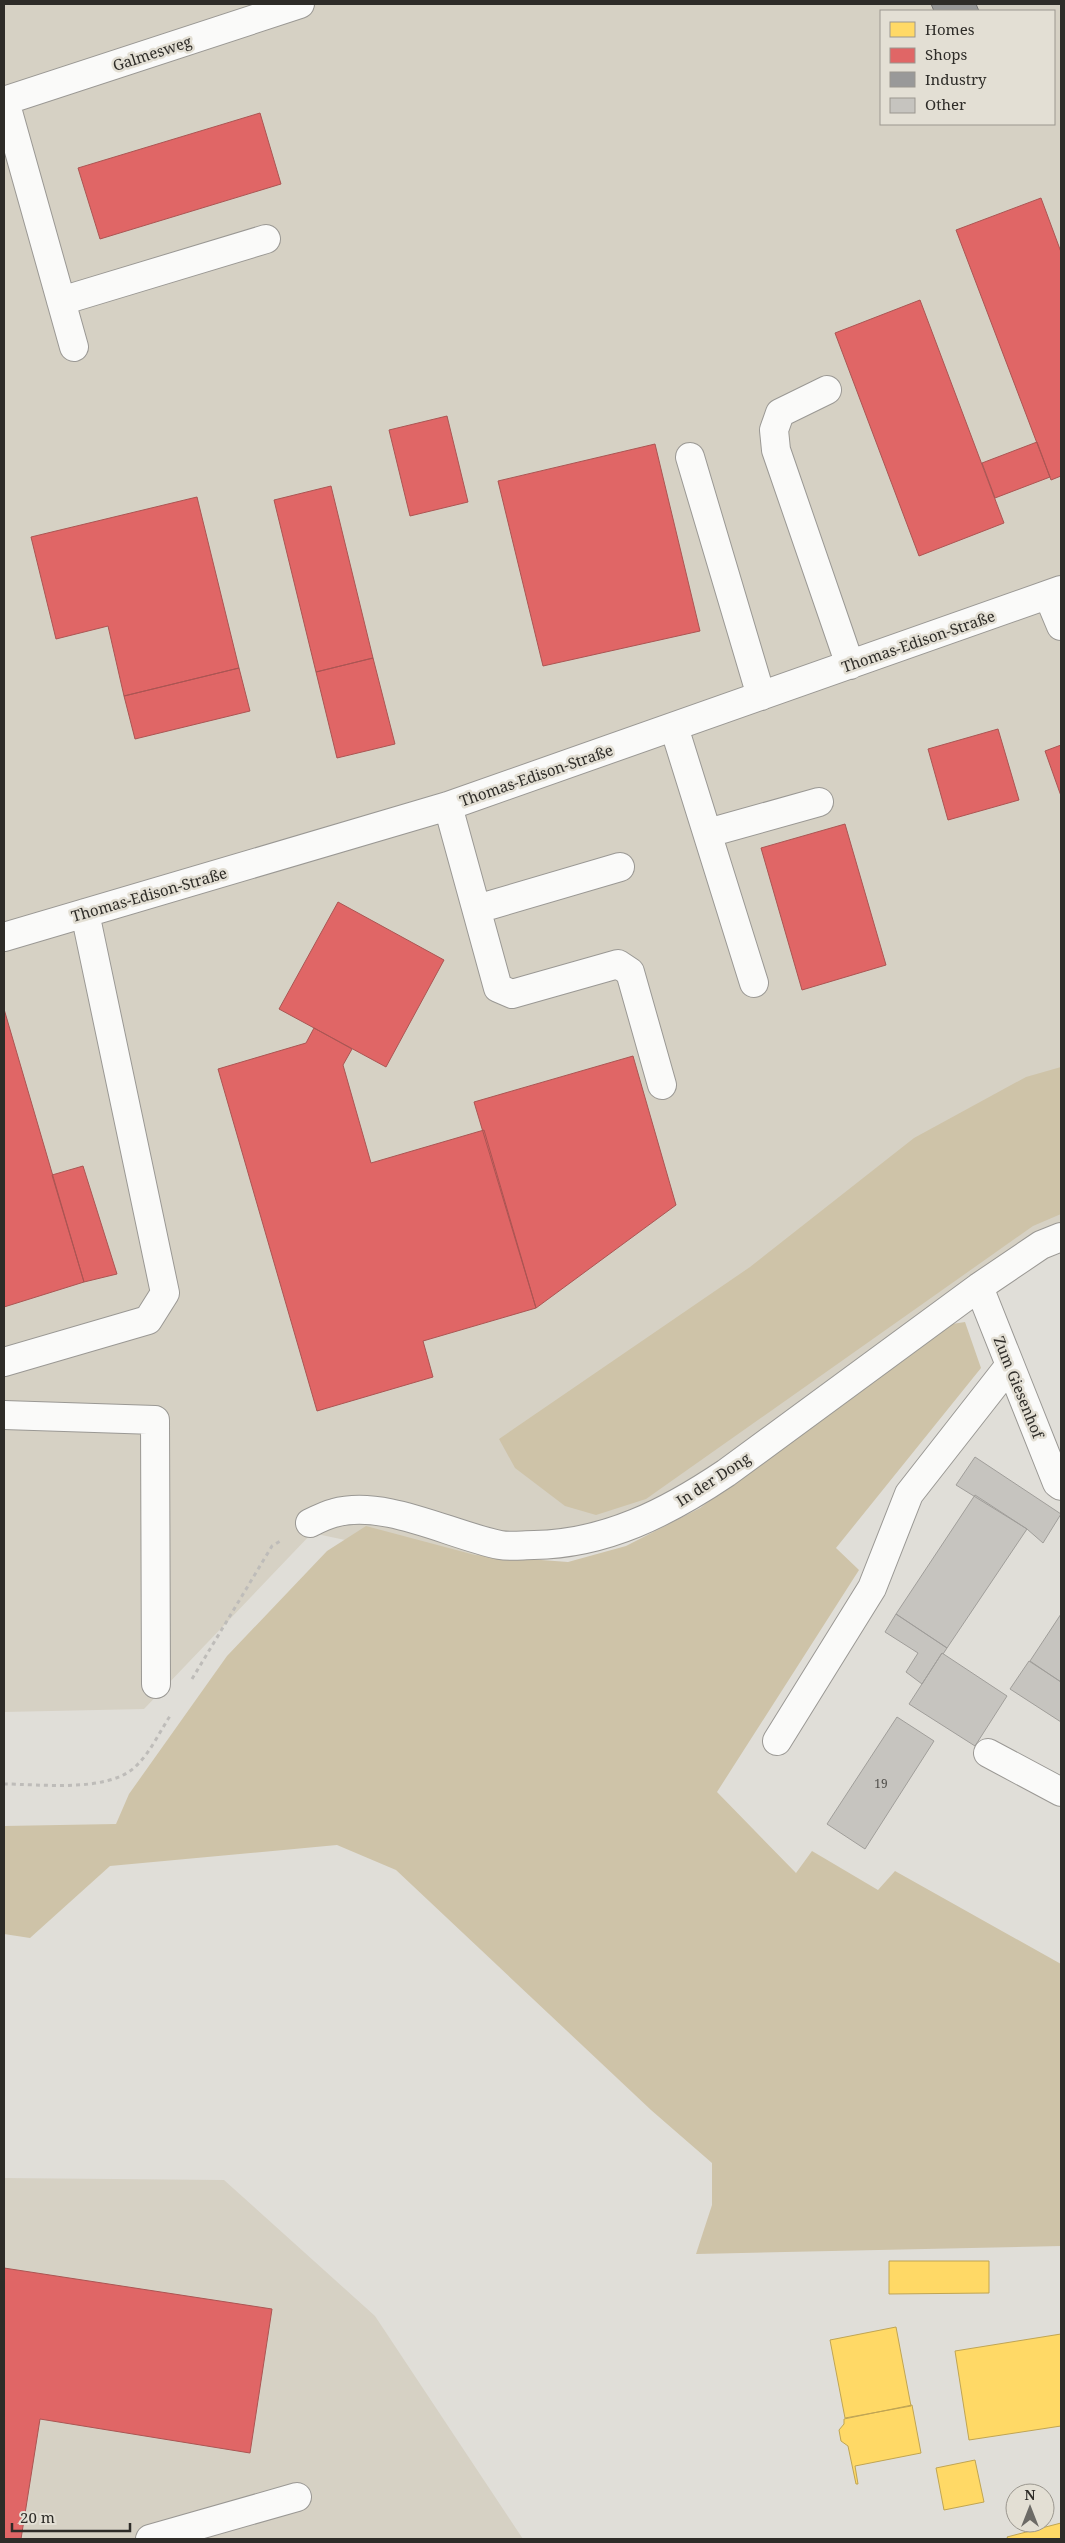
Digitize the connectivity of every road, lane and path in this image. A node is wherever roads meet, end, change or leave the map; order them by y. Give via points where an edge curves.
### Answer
1 (300, 4) edge
2 (5, 101) edge
3 (266, 239) dead end
4 (62, 301) junction
5 (74, 347) dead end
6 (827, 390) dead end
7 (690, 458) dead end
8 (1055, 593) edge
9 (1061, 626) edge
10 (850, 665) junction
11 (760, 696) junction
12 (674, 726) junction
13 (819, 802) dead end
14 (448, 806) junction
15 (708, 833) junction
16 (620, 867) dead end
17 (477, 909) junction
18 (85, 913) junction
19 (4, 937) edge
20 (754, 983) dead end
21 (662, 1085) dead end
22 (1061, 1237) edge
23 (979, 1287) junction
24 (4, 1362) edge
25 (1010, 1366) junction
26 (4, 1415) edge
27 (1061, 1486) edge
28 (310, 1522) dead end
29 (156, 1684) dead end
30 (777, 1740) dead end
31 (988, 1753) dead end
32 (1061, 1792) edge
33 (297, 2497) dead end
34 (150, 2539) edge

1 - 2 street, Galmesweg
2 - 4 street
3 - 4 street
4 - 5 street
6 - 10 street via 780,413 774,430 776,450
7 - 11 street
8 - 9 street
8 - 10 street, Thomas-Edison-Straße
10 - 11 street, Thomas-Edison-Straße
11 - 12 street, Thomas-Edison-Straße
12 - 14 street, Thomas-Edison-Straße
12 - 15 street
13 - 15 street
14 - 17 street
14 - 18 street, Thomas-Edison-Straße
15 - 20 street
16 - 17 street
17 - 21 street via 498,988 512,994 618,964 630,972
18 - 19 street, Thomas-Edison-Straße
18 - 24 street via 165,1293 148,1320
22 - 23 street, In der Dong via 1041,1245
23 - 25 street, Zum Giesenhof
23 - 28 street, In der Dong via 726,1474 686,1500 622,1529 584,1541 502,1546 364,1510 335,1513
25 - 27 street, Zum Giesenhof via 1056,1483
25 - 30 street via 908,1494 872,1588
26 - 29 street via 155,1420
31 - 32 street
33 - 34 street

